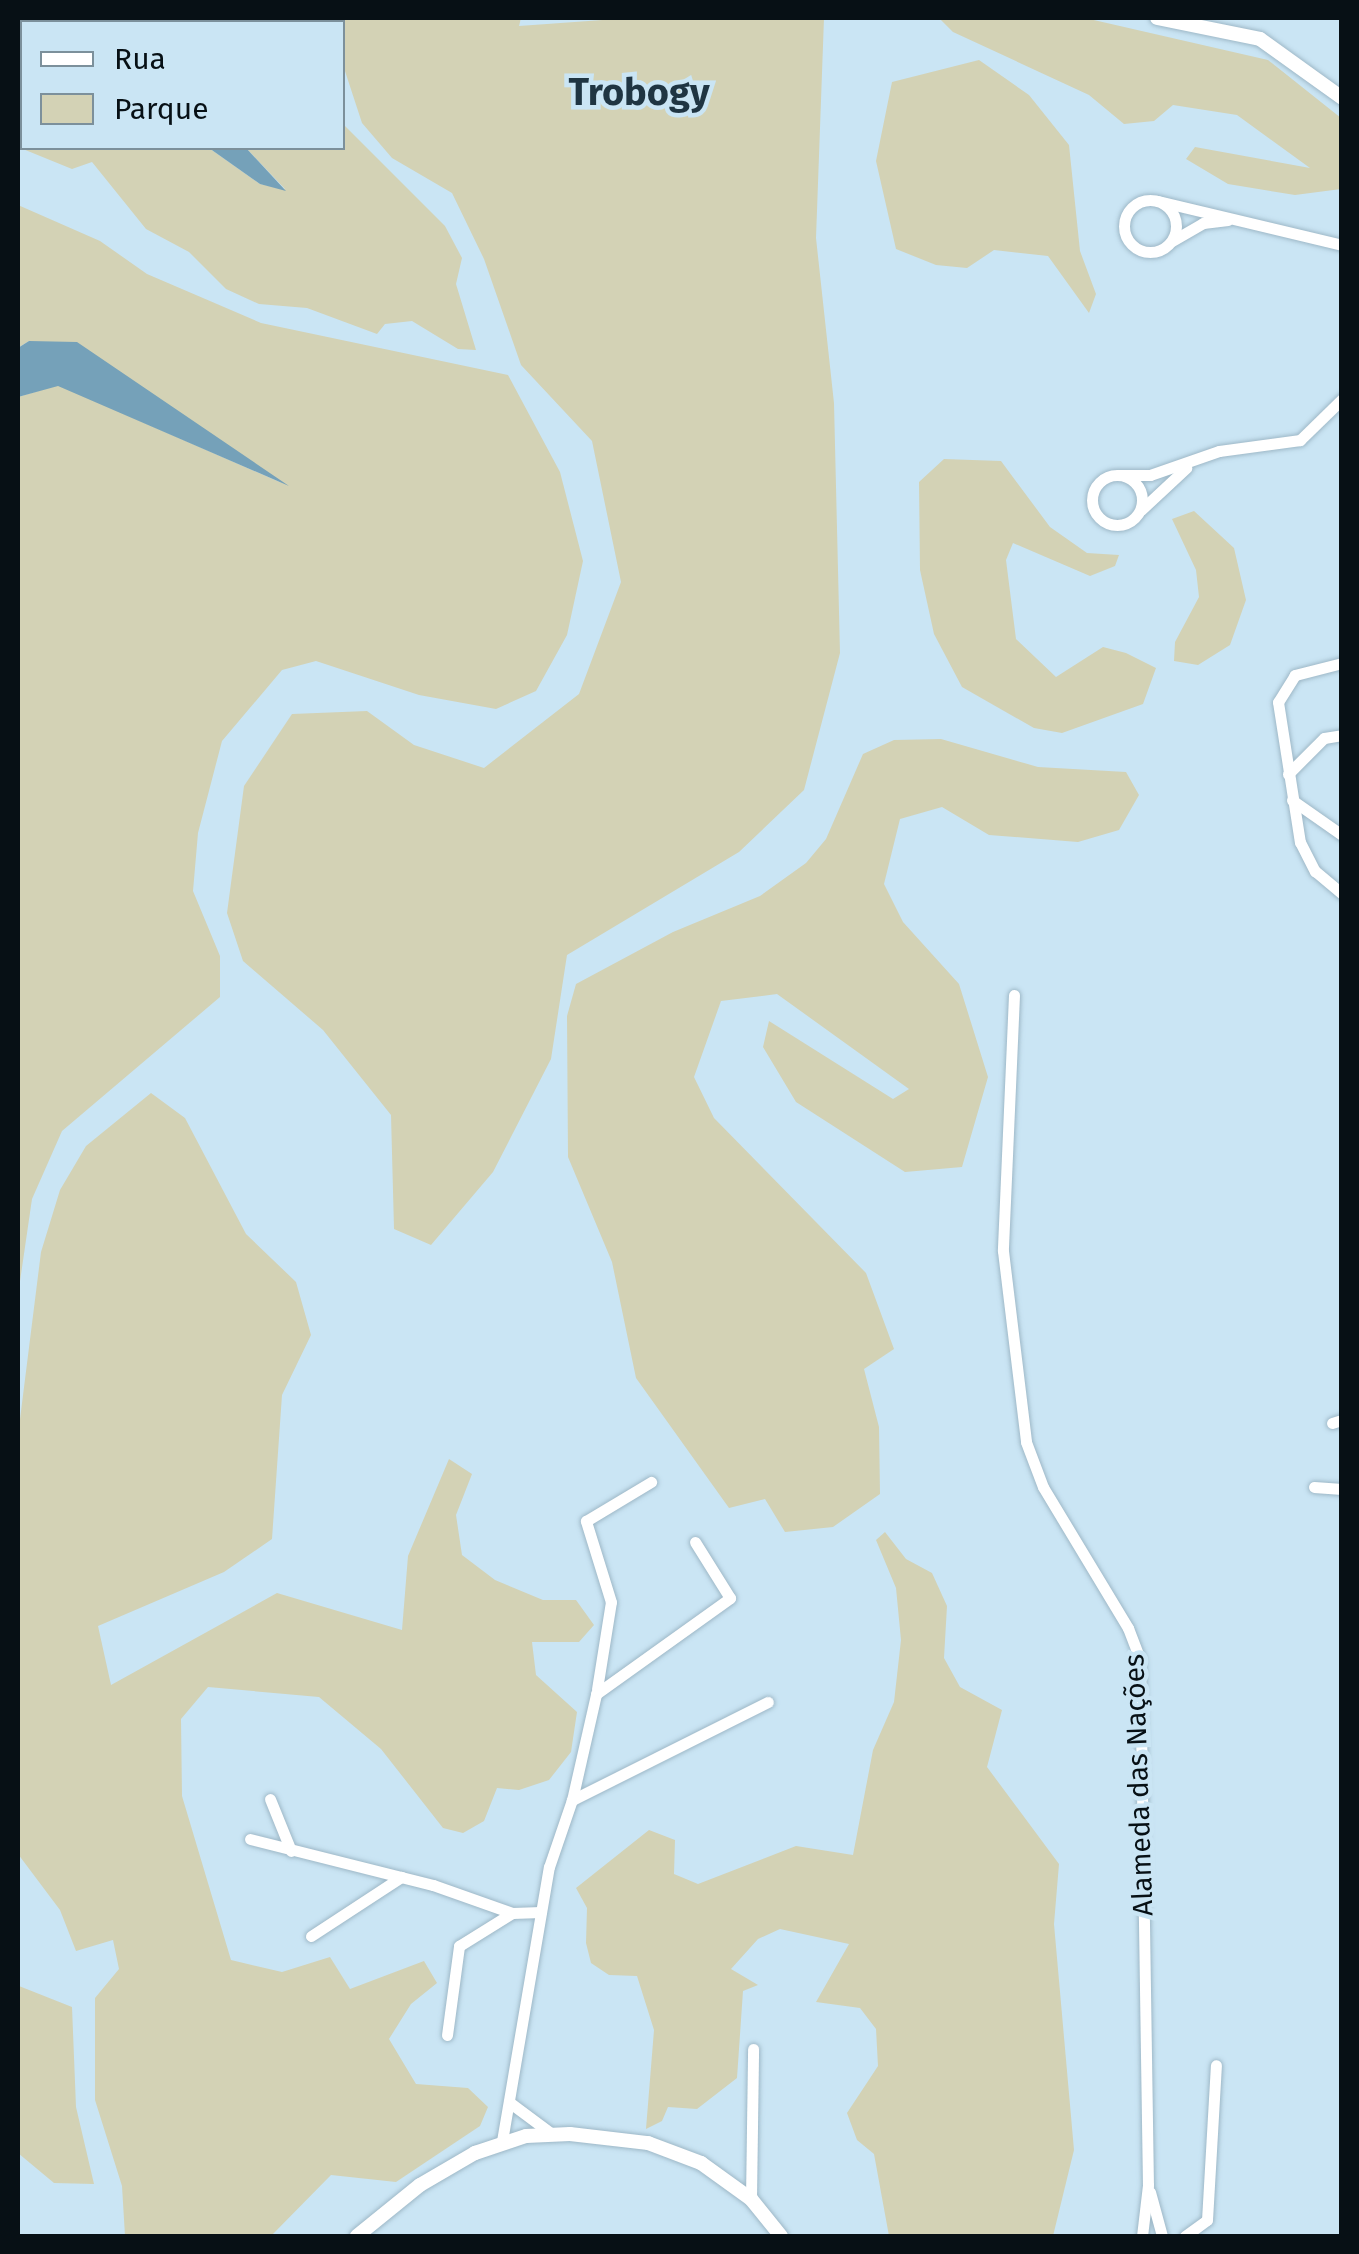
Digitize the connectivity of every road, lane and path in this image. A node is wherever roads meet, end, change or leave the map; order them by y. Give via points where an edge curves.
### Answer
1 (1167, 18) edge
2 (1198, 21) edge
3 (1341, 97) edge
4 (1158, 200) junction
5 (1232, 220) junction
6 (1171, 242) junction
7 (1342, 245) edge
8 (1342, 399) edge
9 (1198, 460) junction
10 (1118, 474) junction
11 (1140, 511) junction
12 (1342, 662) edge
13 (1342, 735) edge
14 (1288, 774) junction
15 (1291, 800) junction
16 (1342, 835) edge
17 (1342, 894) edge
18 (1014, 995) dead end
19 (652, 1482) dead end
20 (1314, 1487) dead end
21 (1342, 1489) edge
22 (696, 1542) dead end
23 (596, 1694) junction
24 (768, 1702) dead end
25 (270, 1800) dead end
26 (572, 1800) junction
27 (250, 1839) dead end
28 (290, 1851) junction
29 (401, 1877) junction
30 (541, 1912) junction
31 (512, 1913) junction
32 (311, 1936) dead end
33 (446, 2035) dead end
34 (753, 2050) dead end
35 (1216, 2065) dead end
36 (509, 2102) junction
37 (552, 2134) junction
38 (502, 2141) junction
39 (1148, 2185) junction
40 (751, 2199) junction
41 (357, 2236) edge
42 (781, 2236) edge
43 (1142, 2236) edge
44 (1162, 2236) edge
45 (1185, 2236) edge

1 - 2 main road
2 - 3 main road via 1275,46
4 - 5 street
4 - 6 street via 1176,218
4 - 6 street via 1133,206 1125,221 1127,238 1148,251
5 - 6 street via 1203,223
5 - 7 street
8 - 9 street via 1300,440
9 - 10 street via 1150,476
9 - 11 street
10 - 11 street via 1139,488
10 - 11 street via 1095,486 1094,511 1113,525
12 - 14 street via 1312,665 1282,689 1278,708
13 - 14 street via 1324,738
14 - 15 street
15 - 16 street
15 - 17 street via 1306,860
18 - 39 street, Alameda das Nações via 1003,1250 1026,1442 1043,1486 1140,1660
19 - 23 street via 586,1521 612,1602
20 - 21 street
22 - 23 street via 730,1598
23 - 26 street
24 - 26 street
25 - 28 street
26 - 30 street via 555,1842
27 - 28 street
28 - 29 street
29 - 31 street
29 - 32 street
30 - 31 street
30 - 36 street
31 - 33 street via 460,1946
34 - 40 street
35 - 45 street via 1207,2220
36 - 37 street
36 - 38 street
37 - 38 main road
37 - 40 main road via 670,2149
38 - 41 main road via 420,2185
39 - 43 street, Alameda das Nações
39 - 44 street, Alameda das Nações
40 - 42 main road

